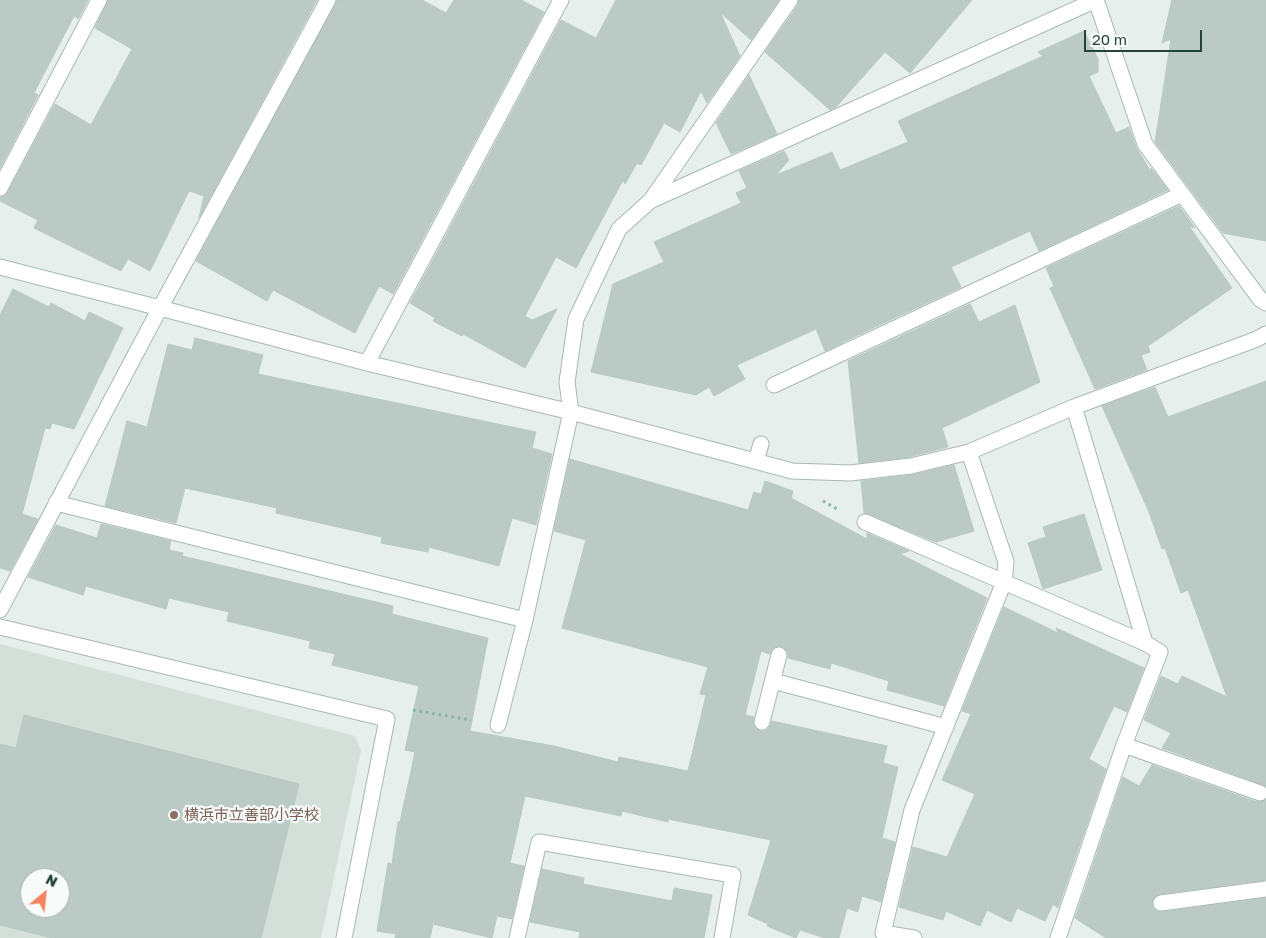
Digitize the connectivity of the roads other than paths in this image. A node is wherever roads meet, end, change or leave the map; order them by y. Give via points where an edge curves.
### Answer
1 (99, 0) edge
2 (328, 0) edge
3 (560, 0) edge
4 (790, 0) edge
5 (1096, 0) edge
6 (0, 188) edge
7 (1182, 194) junction
8 (650, 201) junction
9 (0, 267) edge
10 (1266, 303) edge
11 (160, 308) junction
12 (1266, 334) edge
13 (366, 364) junction
14 (774, 385) dead end
15 (1074, 407) junction
16 (571, 412) junction
17 (761, 444) dead end
18 (969, 452) junction
19 (756, 461) junction
20 (56, 503) junction
21 (865, 522) dead end
22 (1004, 582) junction
23 (0, 610) edge
24 (525, 620) junction
25 (0, 627) edge
26 (1145, 643) junction
27 (779, 655) dead end
28 (773, 681) junction
29 (762, 722) dead end
30 (498, 726) road end
31 (946, 727) junction
32 (1124, 745) junction
33 (1260, 793) dead end
34 (1266, 889) edge
35 (1161, 903) dead end
36 (344, 938) edge
37 (517, 938) edge
38 (722, 938) edge
39 (914, 938) edge
40 (1058, 938) edge

1 - 6 street
2 - 11 street
3 - 13 street
4 - 8 street
5 - 7 street via 1145,144
5 - 8 street
7 - 10 street
7 - 14 street
8 - 16 street via 620,229 576,319 567,382
9 - 11 street
11 - 13 street
11 - 20 street
12 - 15 street
13 - 16 street
15 - 18 street
15 - 26 street
16 - 19 street
16 - 24 street
17 - 19 street
18 - 19 street via 911,466 850,473 792,471
18 - 22 street via 1006,562
20 - 23 street
20 - 24 street
21 - 22 street
22 - 26 street
22 - 31 street
24 - 30 street
25 - 36 street via 387,719
26 - 32 street via 1160,652
27 - 28 street
28 - 29 street
28 - 31 street
31 - 39 street via 912,810 883,933
32 - 33 street
32 - 40 street
34 - 35 street
37 - 38 street via 539,842 732,875

